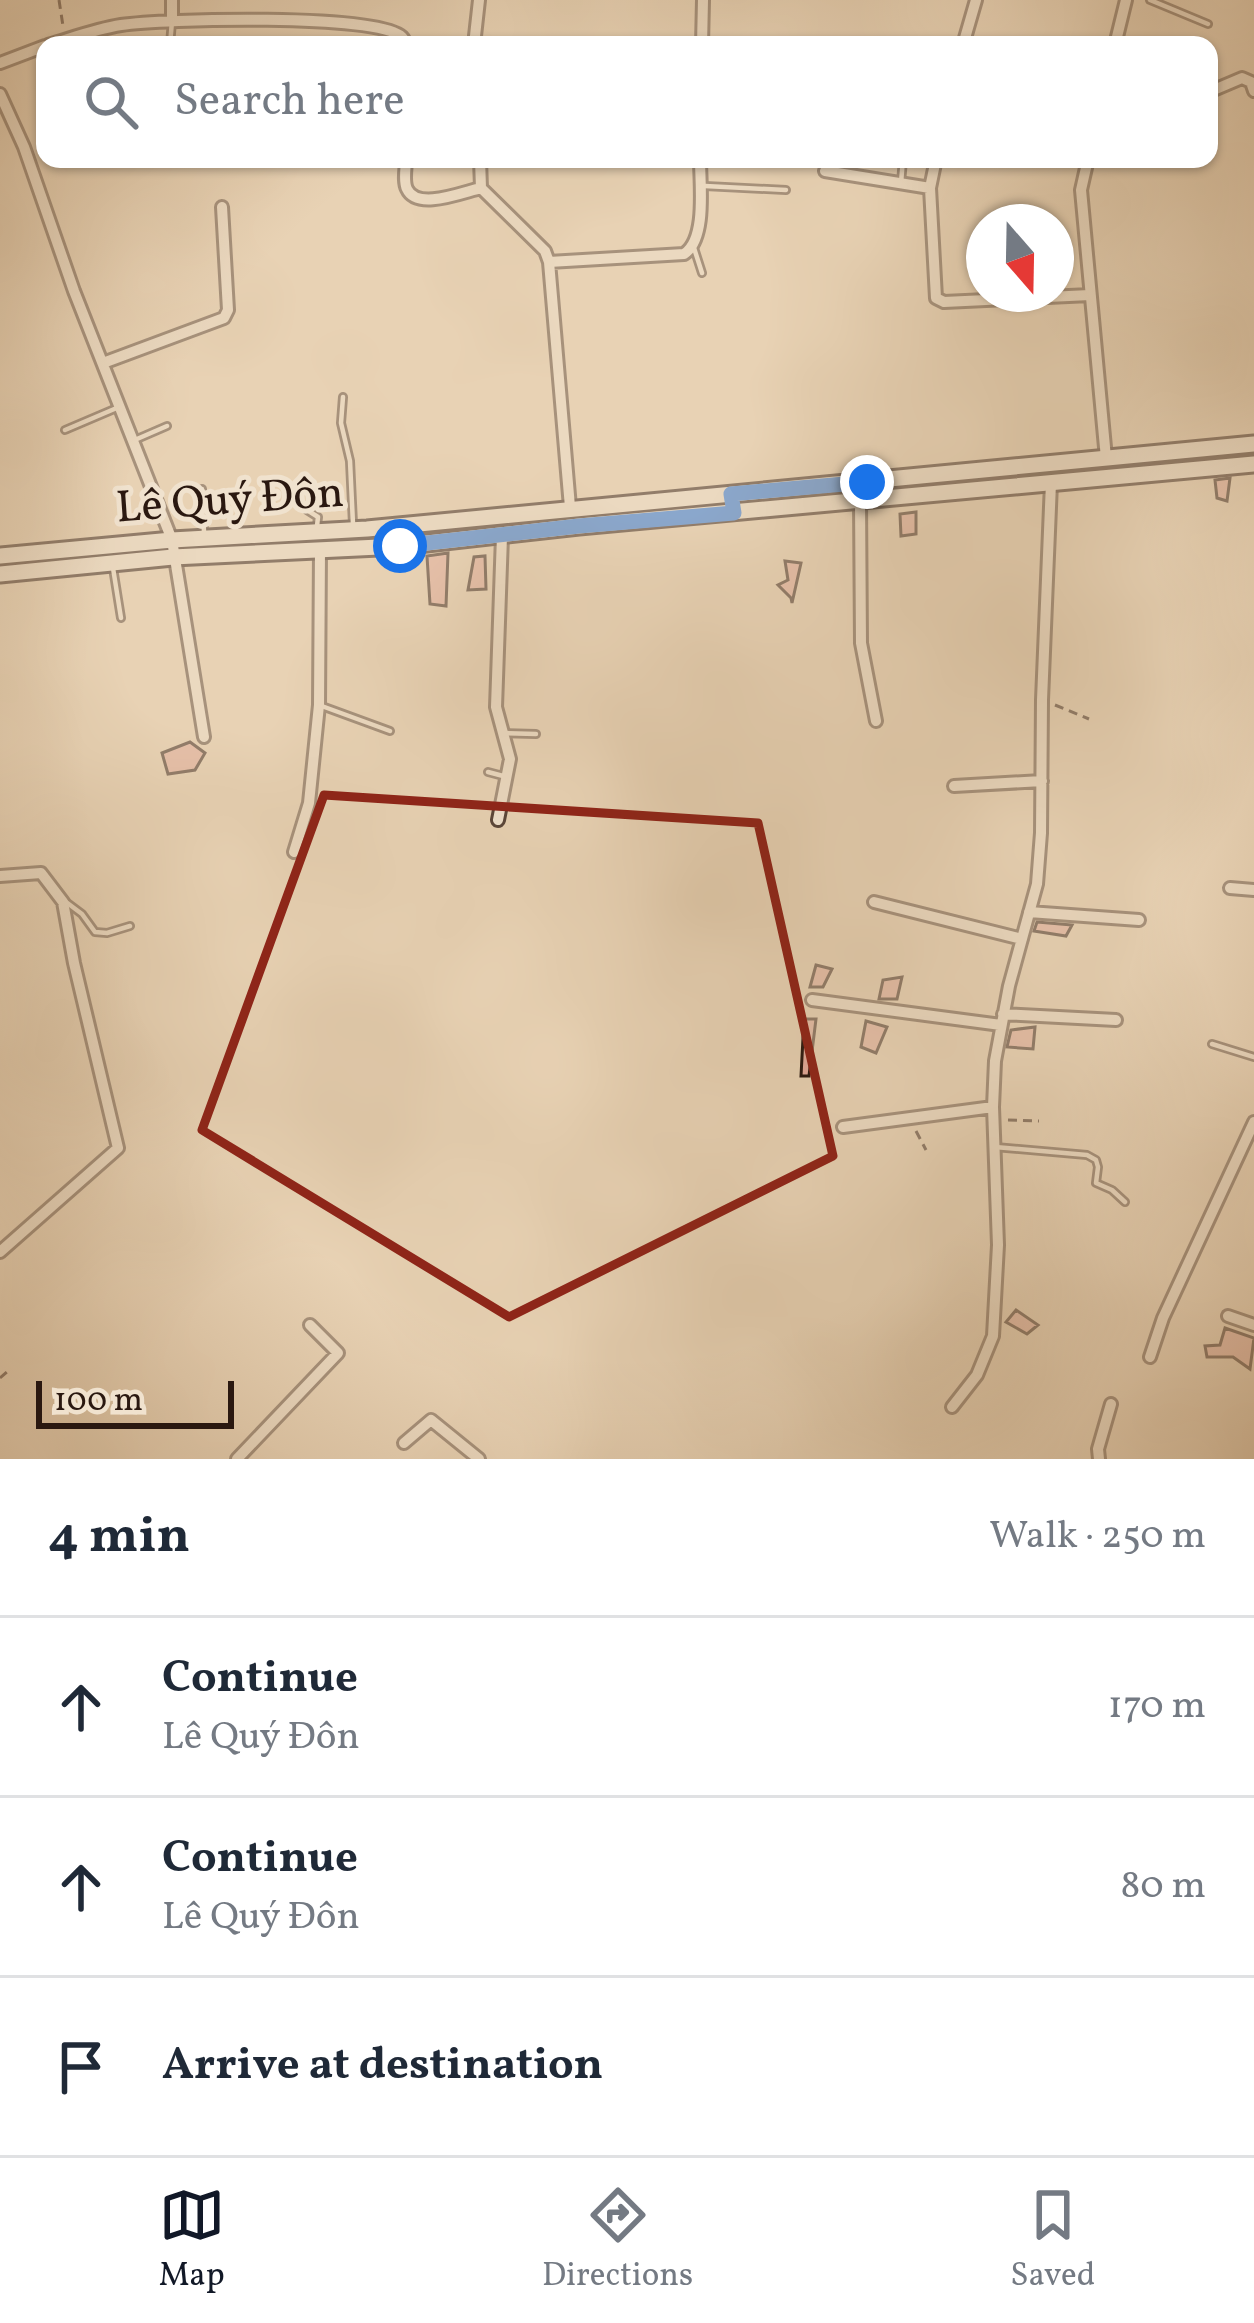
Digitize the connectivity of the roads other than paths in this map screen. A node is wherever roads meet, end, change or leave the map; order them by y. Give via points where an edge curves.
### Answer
1 (172, 0) edge
2 (479, 0) edge
3 (704, 0) edge
4 (976, 0) edge
5 (1126, 0) edge
6 (1150, 0) edge
7 (172, 21) junction
8 (1208, 24) dead end
9 (80, 36) edge
10 (171, 36) edge
11 (400, 36) edge
12 (475, 36) edge
13 (703, 36) edge
14 (966, 36) edge
15 (1117, 36) edge
16 (36, 50) edge
17 (0, 63) edge
18 (1218, 88) edge
19 (1254, 91) edge
20 (0, 94) edge
21 (406, 168) edge
22 (481, 168) edge
23 (700, 168) edge
24 (902, 168) edge
25 (934, 168) edge
26 (1086, 168) edge
27 (825, 171) dead end
28 (901, 183) junction
29 (700, 185) junction
30 (482, 188) junction
31 (930, 188) junction
32 (786, 190) dead end
33 (222, 207) dead end
34 (694, 248) junction
35 (549, 262) junction
36 (702, 273) dead end
37 (1090, 295) junction
38 (103, 363) junction
39 (343, 398) dead end
40 (118, 406) junction
41 (167, 426) dead end
42 (65, 430) dead end
43 (131, 441) junction
44 (1254, 444) edge
45 (1106, 458) junction
46 (1254, 464) edge
47 (1051, 483) junction
48 (202, 489) dead end
49 (731, 494) junction
50 (319, 497) dead end
51 (860, 501) junction
52 (570, 507) junction
53 (734, 513) junction
54 (354, 530) junction
55 (502, 536) junction
56 (205, 538) junction
57 (318, 541) junction
58 (172, 549) junction
59 (0, 556) edge
60 (112, 563) junction
61 (0, 574) edge
62 (121, 618) dead end
63 (319, 705) junction
64 (876, 721) dead end
65 (390, 731) dead end
66 (503, 734) junction
67 (536, 734) dead end
68 (204, 737) dead end
69 (488, 772) dead end
70 (507, 777) junction
71 (1042, 781) junction
72 (954, 786) dead end
73 (498, 820) dead end
74 (294, 852) dead end
75 (0, 876) edge
76 (1229, 888) dead end
77 (1254, 890) edge
78 (62, 899) junction
79 (874, 902) dead end
80 (1029, 912) junction
81 (1138, 920) dead end
82 (130, 926) dead end
83 (1022, 939) junction
84 (812, 1000) dead end
85 (1002, 1020) junction
86 (1116, 1020) dead end
87 (1212, 1044) dead end
88 (1254, 1057) edge
89 (994, 1113) junction
90 (1254, 1122) edge
91 (843, 1127) dead end
92 (995, 1147) junction
93 (1125, 1202) dead end
94 (3, 1244) edge
95 (1228, 1316) dead end
96 (310, 1324) dead end
97 (1254, 1325) edge
98 (1150, 1357) dead end
99 (1111, 1404) dead end
100 (952, 1407) dead end
101 (404, 1443) dead end
102 (237, 1459) edge
103 (479, 1459) edge
104 (1099, 1459) edge

1 - 7 street
2 - 12 street
3 - 13 street
4 - 14 street
5 - 15 street
6 - 8 lane
7 - 9 street
7 - 10 lane
7 - 11 street via 331,23
16 - 17 street
18 - 19 street via 1242,78
20 - 38 street
21 - 30 street via 407,190 423,200
22 - 30 street
23 - 29 street
24 - 28 lane
25 - 31 street
26 - 37 street
27 - 28 street
28 - 31 street
29 - 32 lane
29 - 34 street
30 - 35 street
31 - 37 street via 936,298
33 - 38 street via 224,318
34 - 35 street
34 - 36 lane
35 - 52 street
37 - 45 street
38 - 40 street
39 - 54 lane
40 - 42 lane
40 - 43 street
41 - 43 lane
43 - 58 street
44 - 45 main road, Lê Quý Đôn
45 - 49 main road, Lê Quý Đôn
46 - 47 main road, Lê Quý Đôn
47 - 51 main road, Lê Quý Đôn
47 - 71 street
48 - 56 lane
49 - 52 main road, Lê Quý Đôn
49 - 53 main road
50 - 57 lane via 307,510 318,518
51 - 53 main road, Lê Quý Đôn
51 - 64 street via 861,643
52 - 54 main road, Lê Quý Đôn
53 - 55 main road, Lê Quý Đôn
54 - 57 main road, Lê Quý Đôn
55 - 57 main road, Lê Quý Đôn via 400,546
55 - 66 street via 496,707
56 - 57 main road, Lê Quý Đôn
56 - 58 main road, Lê Quý Đôn
57 - 58 main road, Lê Quý Đôn
57 - 63 street
58 - 59 main road, Lê Quý Đôn
58 - 60 main road, Lê Quý Đôn
58 - 68 street
60 - 61 main road, Lê Quý Đôn
60 - 62 lane
63 - 65 lane
63 - 74 street via 309,803
66 - 67 lane
66 - 70 street
69 - 70 lane
70 - 73 street
71 - 72 street
71 - 80 street
75 - 78 street via 41,873
76 - 77 street
78 - 82 lane via 94,932
78 - 94 street via 118,1148
79 - 83 street
80 - 81 street
80 - 83 street
83 - 85 street
84 - 85 street
85 - 86 street
85 - 89 street
87 - 88 lane
89 - 91 street
89 - 92 street
90 - 98 street
92 - 93 lane via 1087,1155 1096,1160 1096,1183
92 - 100 street via 993,1336
95 - 97 street
96 - 102 street via 338,1353
99 - 104 street
101 - 103 street via 431,1420

